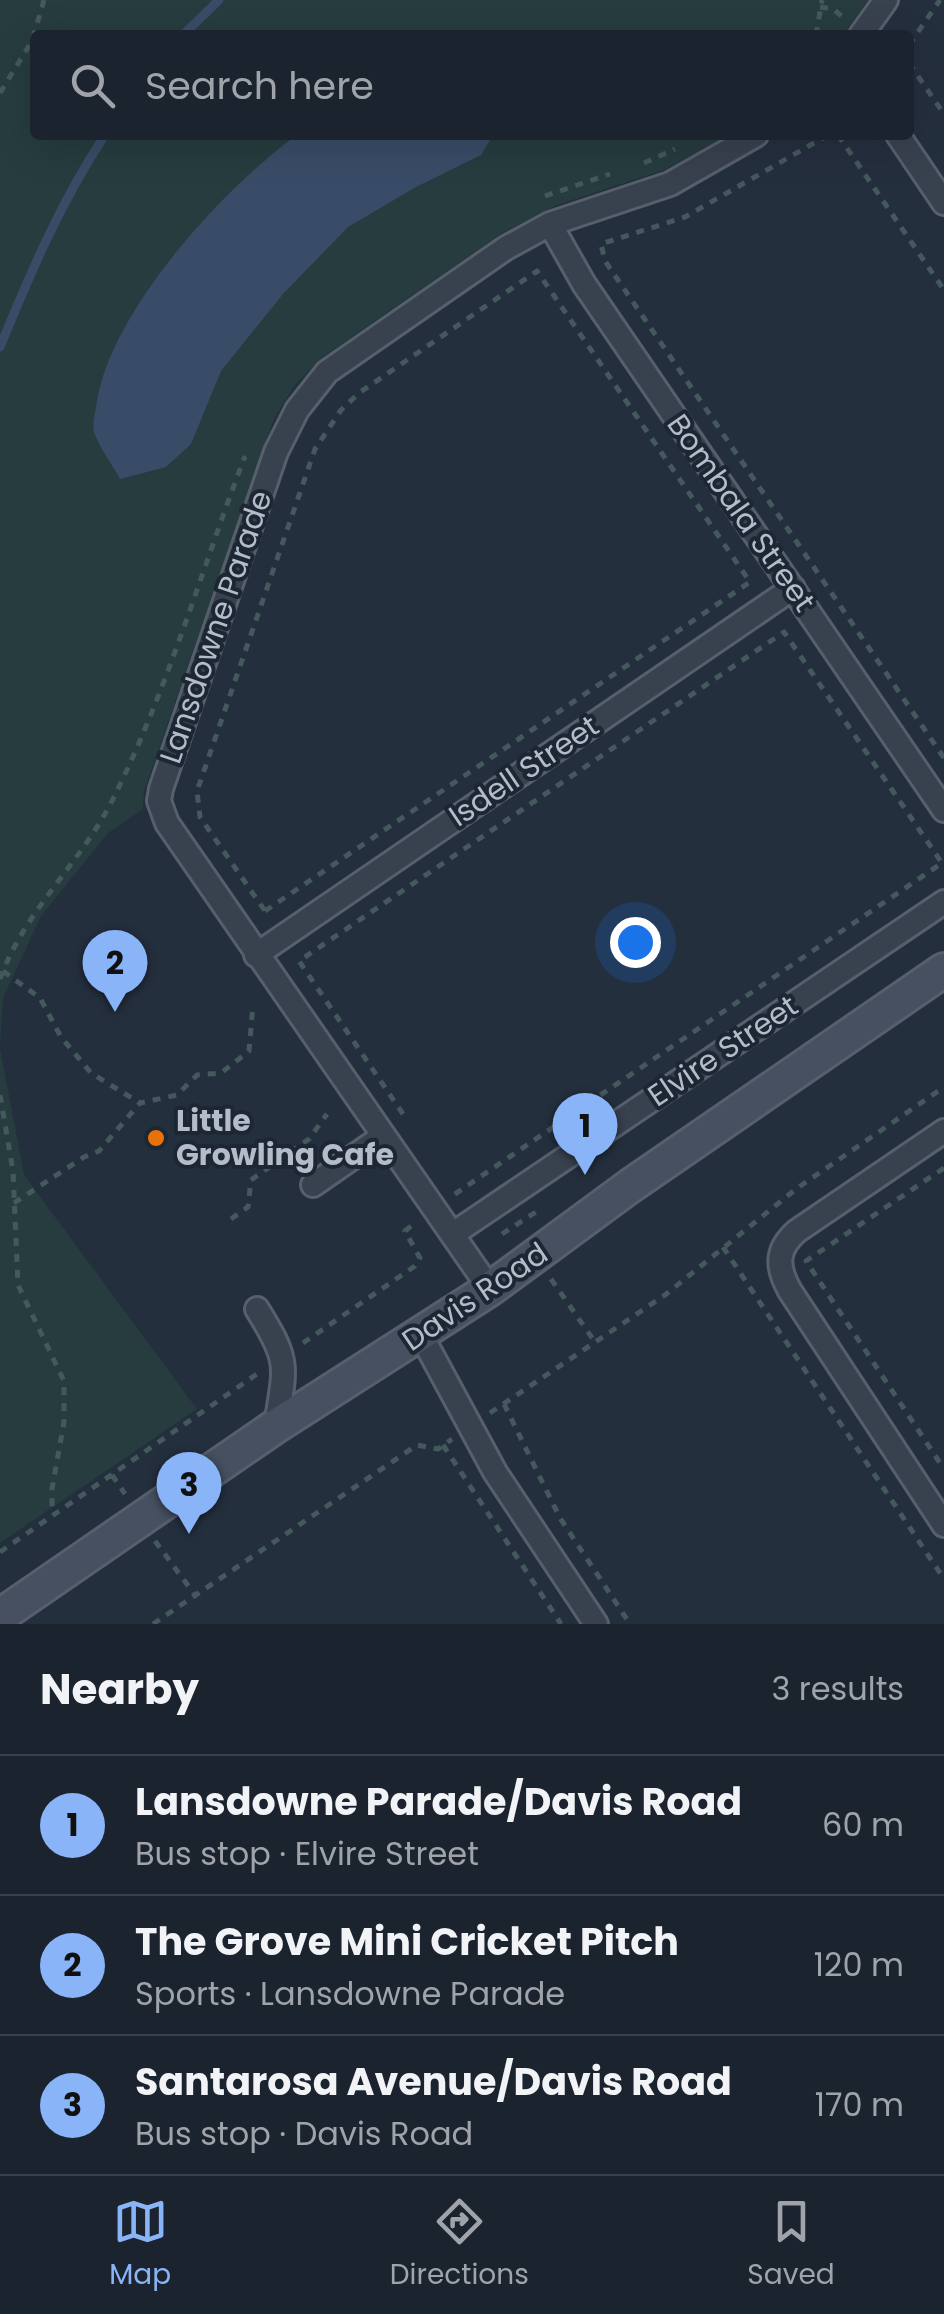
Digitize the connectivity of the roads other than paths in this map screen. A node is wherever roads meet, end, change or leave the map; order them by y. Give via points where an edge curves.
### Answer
1 (886, 0) edge
2 (865, 30) edge
3 (747, 140) edge
4 (901, 140) edge
5 (944, 203) edge
6 (550, 224) junction
7 (793, 588) junction
8 (941, 810) edge
9 (944, 902) edge
10 (256, 954) junction
11 (944, 970) edge
12 (944, 1130) edge
13 (382, 1138) junction
14 (314, 1185) dead end
15 (453, 1234) junction
16 (490, 1290) junction
17 (257, 1309) dead end
18 (420, 1336) junction
19 (276, 1426) junction
20 (944, 1525) edge
21 (0, 1616) edge
22 (596, 1624) edge

1 - 2 street
3 - 6 street, Lansdowne Parade via 670,184
4 - 5 street
6 - 7 street, Bombala Street via 584,284
6 - 10 street, Lansdowne Parade via 328,372 297,410 276,452 159,801 167,823
7 - 8 street, Bombala Street
7 - 10 street, Isdell Street
9 - 15 street, Elvire Street
10 - 13 street, Lansdowne Parade
11 - 16 street, Davis Road
12 - 20 street via 797,1231 782,1248 779,1267
13 - 14 street
13 - 15 street, Lansdowne Parade
15 - 16 street, Lansdowne Parade
16 - 18 street, Davis Road
17 - 19 street via 285,1366
18 - 19 street, Davis Road
18 - 22 street via 468,1428
19 - 21 street, Davis Road

